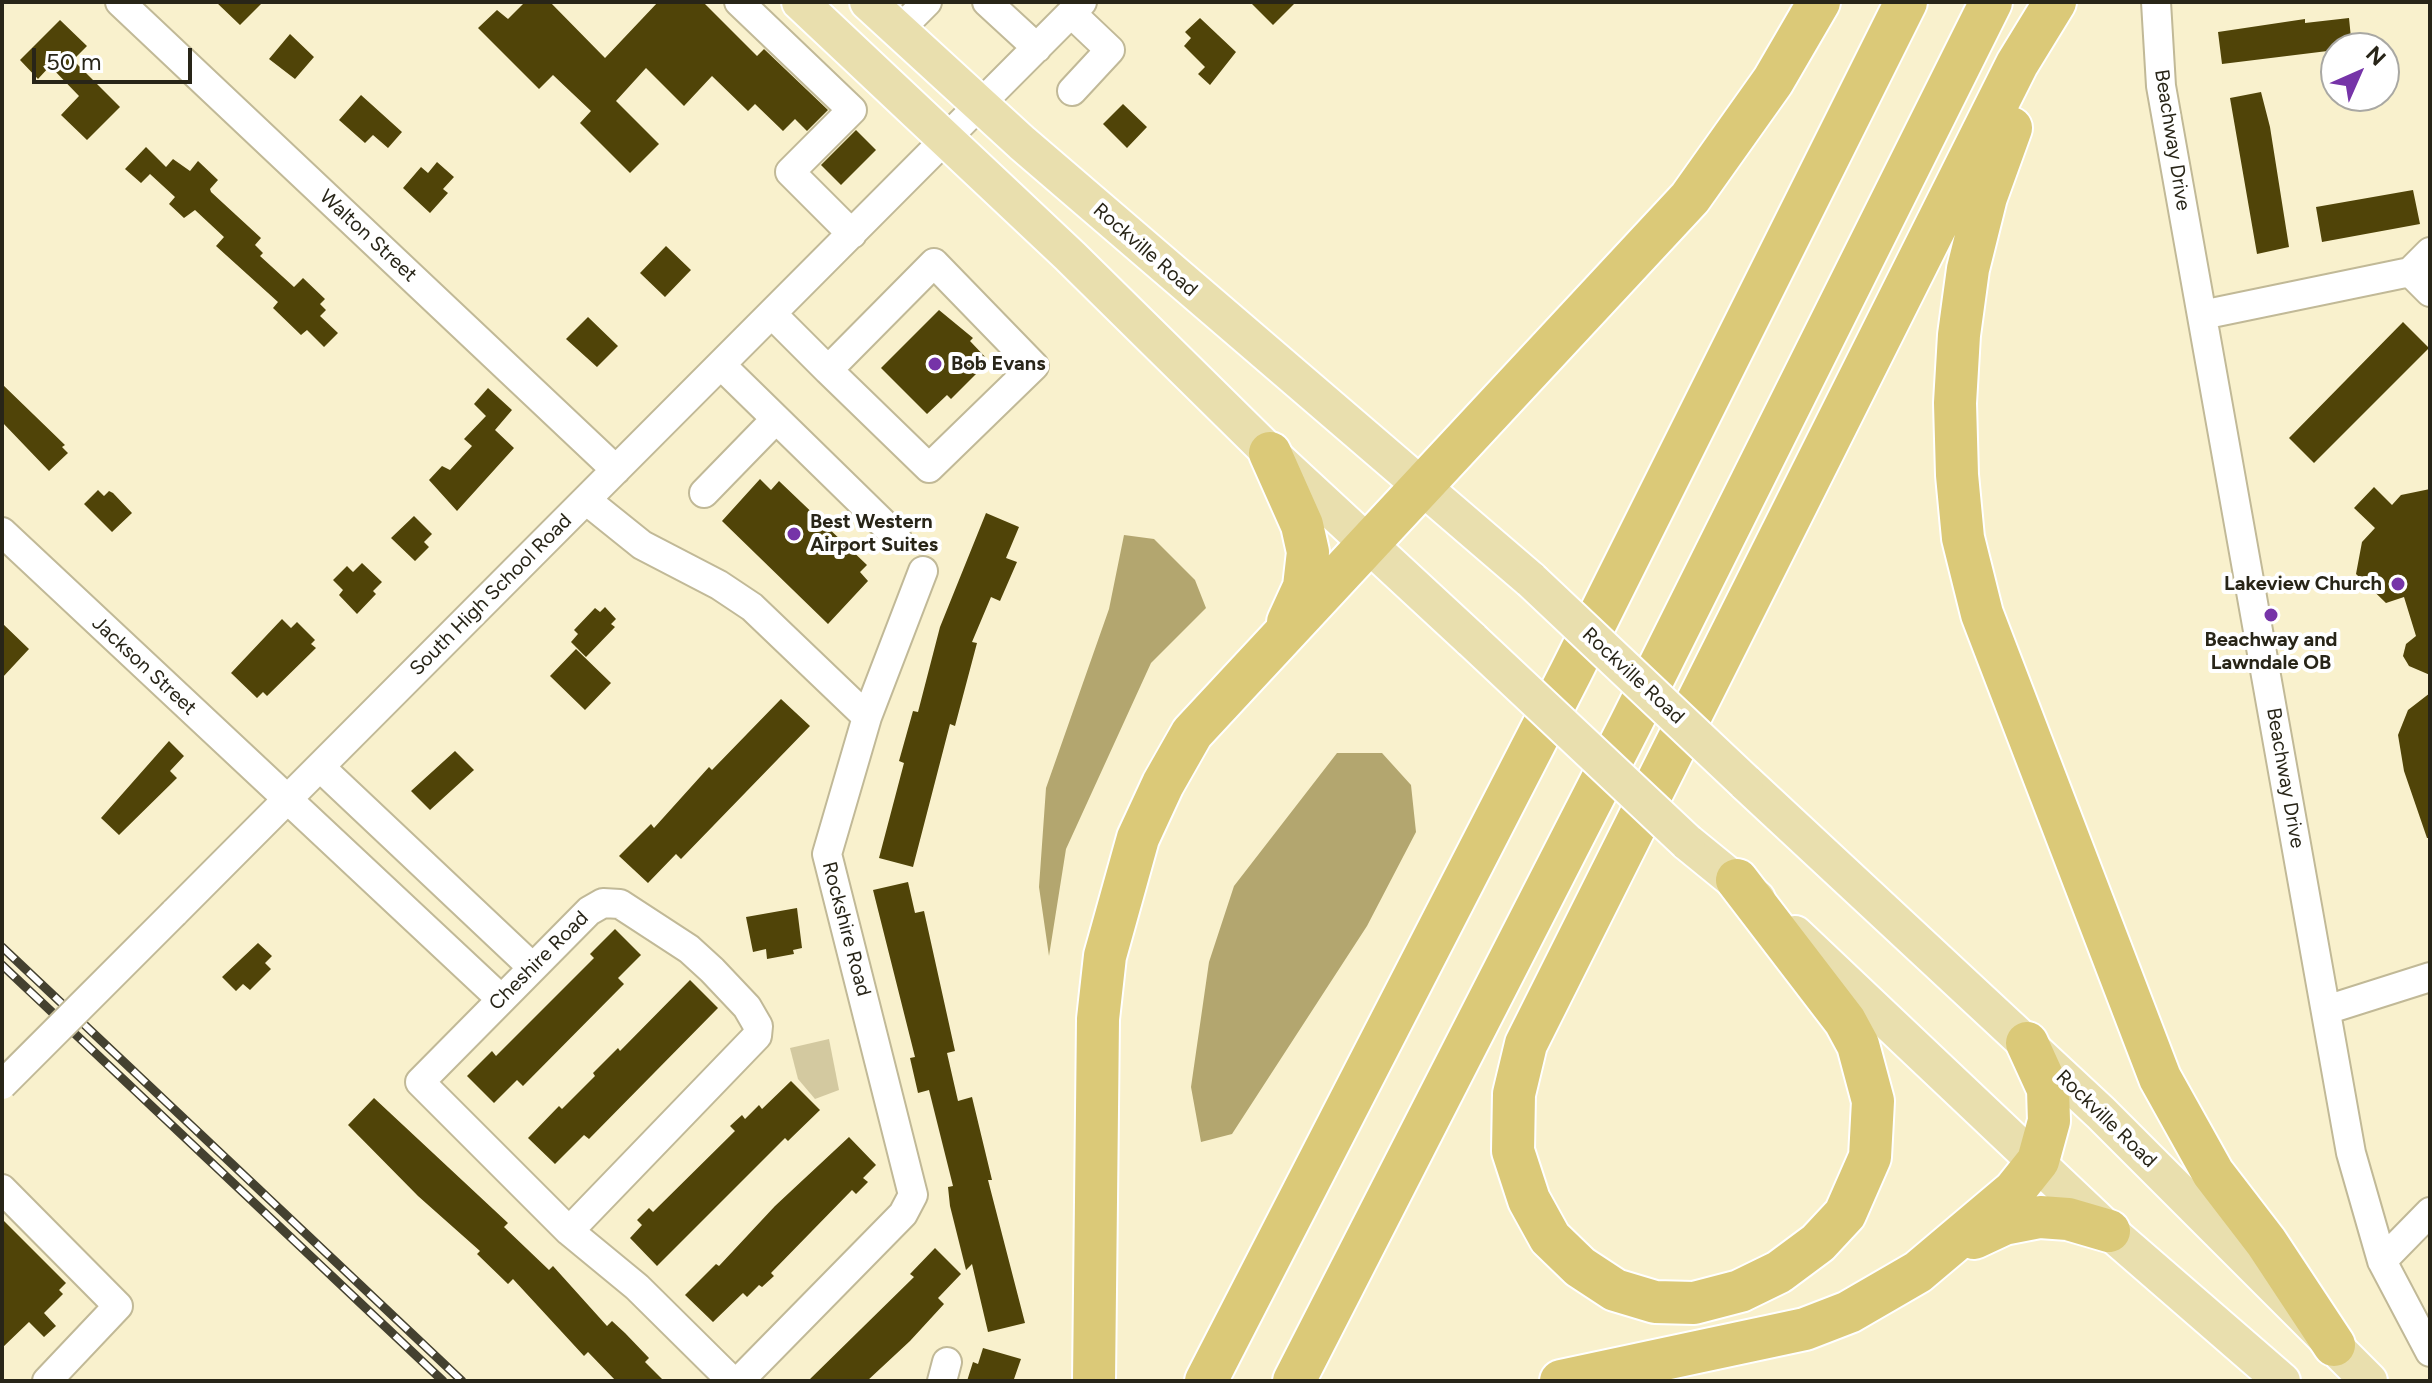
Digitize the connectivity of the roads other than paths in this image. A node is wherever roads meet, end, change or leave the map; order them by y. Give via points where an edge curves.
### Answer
1 (120, 2) edge
2 (739, 2) edge
3 (800, 2) edge
4 (868, 2) edge
5 (927, 2) edge
6 (987, 2) edge
7 (1819, 2) edge
8 (1906, 2) edge
9 (1991, 2) edge
10 (2156, 2) edge
11 (2054, 4) edge
12 (1077, 8) edge
13 (899, 30) junction
14 (1037, 48) junction
15 (1072, 91) dead end
16 (980, 106) junction
17 (946, 140) junction
18 (852, 234) junction
19 (2420, 262) edge
20 (2430, 292) edge
21 (772, 314) junction
22 (2202, 315) junction
23 (721, 365) junction
24 (828, 370) junction
25 (776, 419) junction
26 (1270, 453) junction
27 (616, 470) junction
28 (1424, 487) junction
29 (704, 493) dead end
30 (586, 500) junction
31 (2, 532) edge
32 (896, 536) dead end
33 (1369, 544) junction
34 (923, 571) dead end
35 (1279, 641) junction
36 (867, 717) junction
37 (320, 767) junction
38 (286, 801) junction
39 (1737, 880) junction
40 (532, 967) junction
41 (2430, 977) edge
42 (501, 999) junction
43 (2326, 1010) junction
44 (2027, 1043) junction
45 (2, 1085) edge
46 (2038, 1161) junction
47 (2, 1189) edge
48 (2430, 1212) edge
49 (569, 1231) junction
50 (2109, 1231) junction
51 (1950, 1248) junction
52 (2382, 1261) junction
53 (2334, 1345) junction
54 (2430, 1352) edge
55 (47, 1381) edge
56 (732, 1381) edge
57 (739, 1381) edge
58 (1094, 1381) edge
59 (1206, 1381) edge
60 (1294, 1381) edge
61 (1561, 1381) edge
62 (2282, 1381) edge
63 (2369, 1381) edge

1 - 27 street, Walton Street
2 - 18 street via 852,110 790,172
3 - 17 main road
4 - 13 main road, Rockville Road
5 - 13 street
6 - 14 street
7 - 28 highway via 1773,81 1690,198
8 - 59 highway
9 - 60 highway via 1623,739
10 - 22 street, Beachway Drive via 2159,70
11 - 39 highway via 2017,64 1526,1044 1514,1094 1513,1151 1529,1200 1550,1238 1580,1267 1615,1290 1655,1302 1705,1300 1779,1272 1845,1214 1870,1157 1873,1101 1858,1045
11 - 53 highway via 1986,197 1968,269 1955,403 1963,538 1982,614 2160,1078 2213,1173
12 - 14 street, South High School Road
12 - 15 street via 1110,50
13 - 16 main road, Rockville Road
14 - 16 street, South High School Road
16 - 17 street, South High School Road
16 - 28 main road, Rockville Road
17 - 18 street, South High School Road
17 - 26 main road
18 - 21 street, South High School Road
19 - 20 street
19 - 22 street
21 - 23 street, South High School Road
21 - 24 street
22 - 43 street, Beachway Drive
23 - 25 street
23 - 27 street, South High School Road
24 - 24 street via 934,263 1034,366 929,468
25 - 29 street
25 - 32 street
26 - 33 main road
26 - 35 highway via 1302,525 1308,552 1304,587
27 - 30 street, South High School Road
28 - 33 highway
28 - 44 main road, Rockville Road, bridge via 1531,580
30 - 36 street via 642,545 752,607
30 - 37 street, South High School Road
31 - 38 street, Jackson Street
33 - 35 highway
33 - 39 main road, bridge via 1687,842
34 - 36 street, Rockshire Road
35 - 58 highway via 1192,733 1138,838 1119,898 1098,1019
36 - 57 street, Rockshire Road via 829,836 827,866 913,1184 911,1202
37 - 38 street, South High School Road
37 - 40 street
38 - 42 street, Jackson Street
38 - 45 street, South High School Road, bridge
39 - 46 main road
40 - 42 street, Cheshire Road
40 - 49 street, Cheshire Road via 592,909 620,904 689,949 738,997 758,1026 753,1042
41 - 43 street
42 - 49 street, Cheshire Road via 420,1082
43 - 52 street, Beachway Drive via 2356,1173
44 - 46 highway via 2048,1089 2049,1121
44 - 53 main road, Rockville Road
46 - 50 main road
46 - 51 highway via 2014,1191
47 - 55 street via 118,1306
48 - 52 street
49 - 56 street, Cheshire Road via 637,1287
50 - 51 highway via 2040,1217 2004,1224
50 - 62 main road
51 - 61 highway via 1885,1294 1805,1329
52 - 54 street, Beachway Drive
53 - 63 main road, Rockville Road

